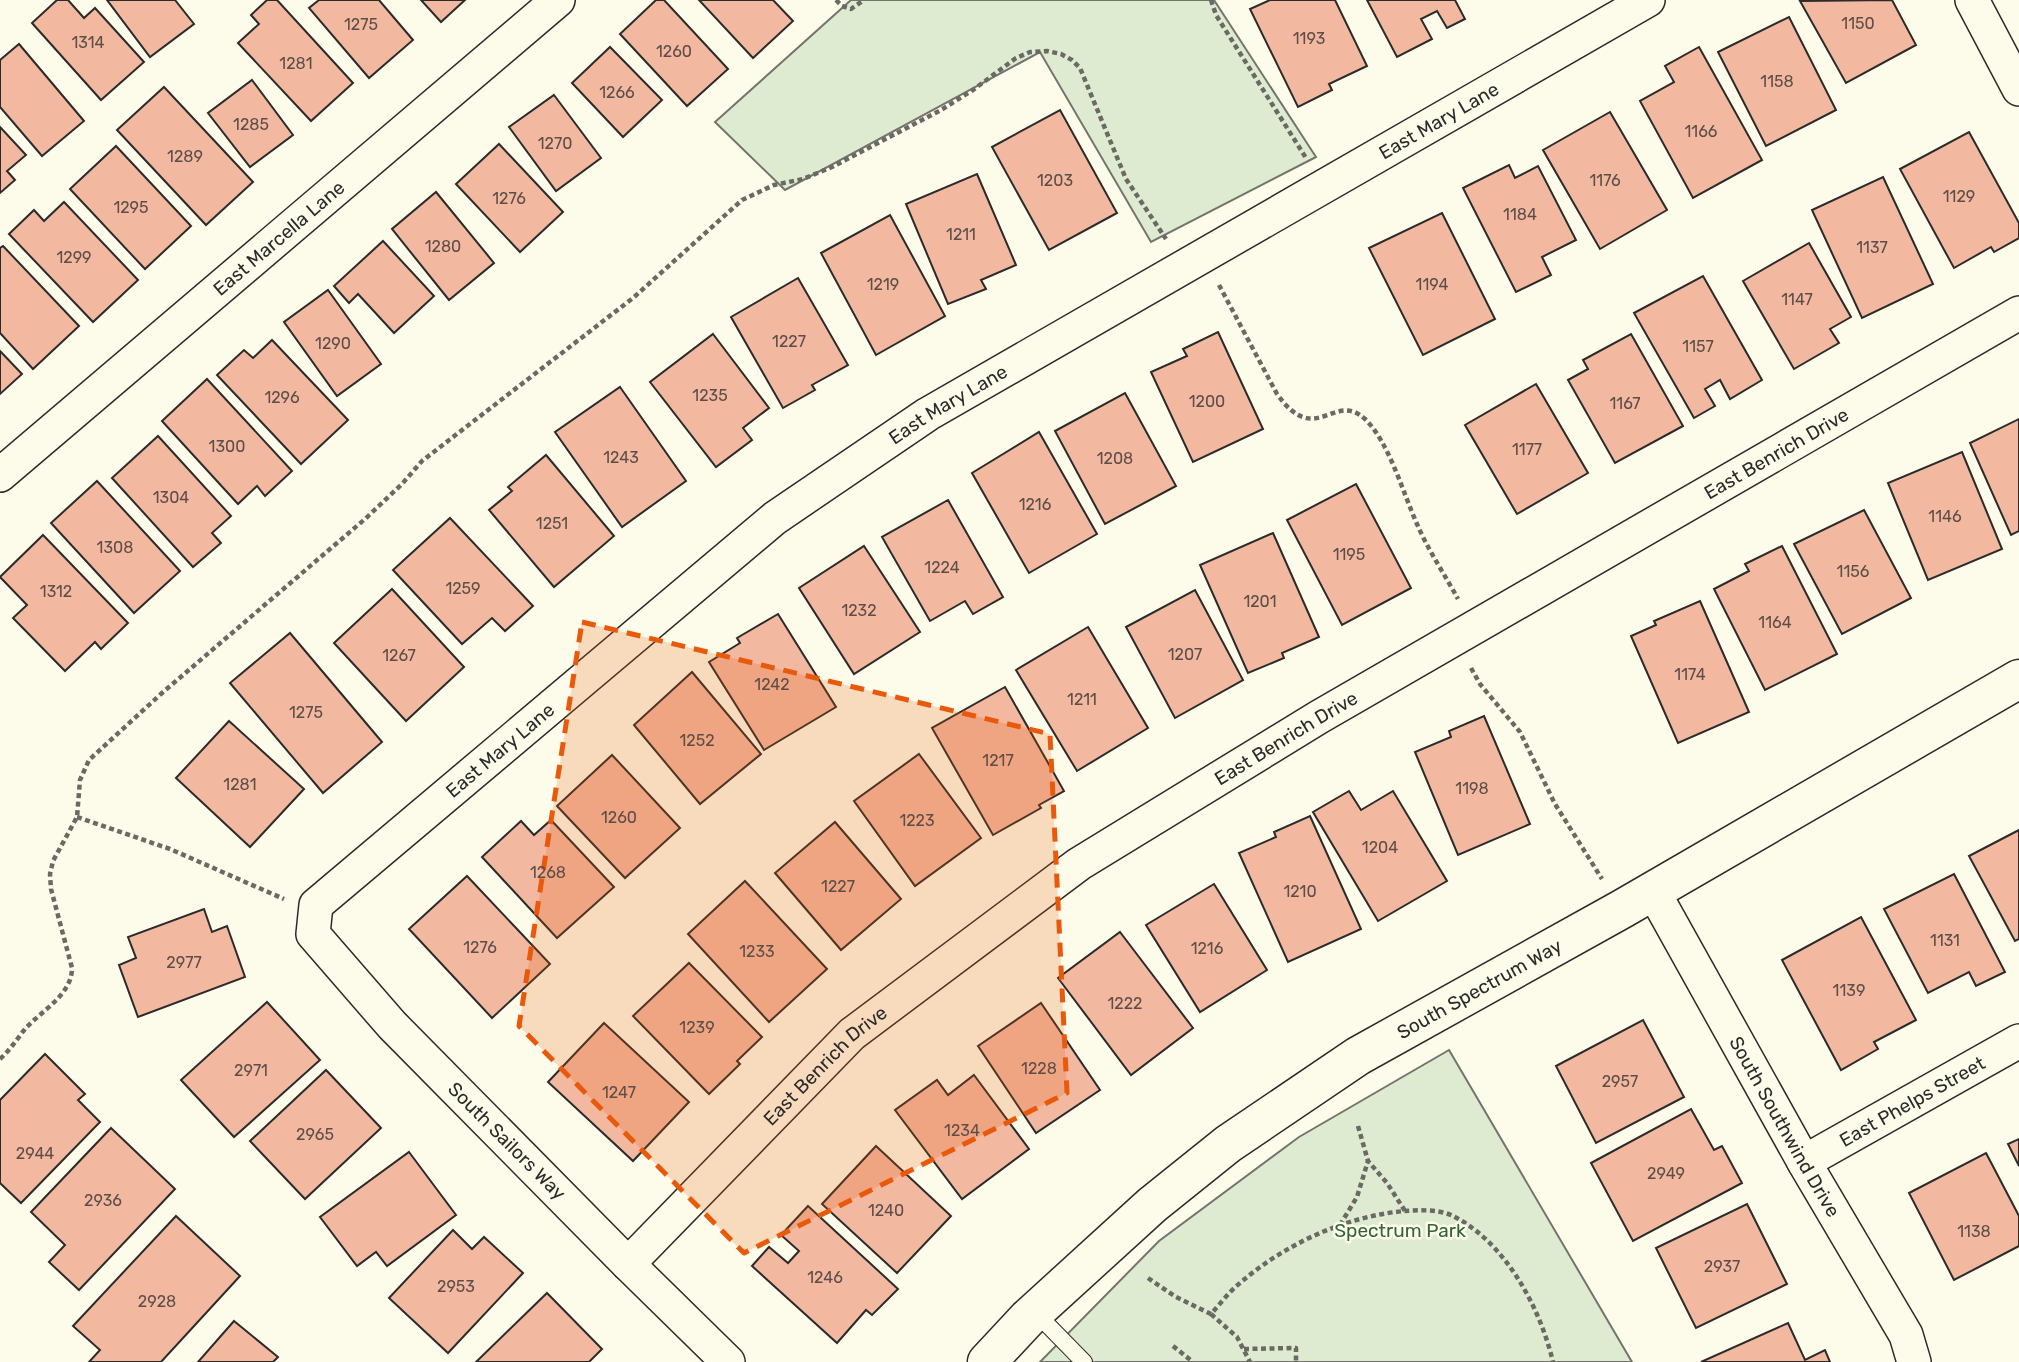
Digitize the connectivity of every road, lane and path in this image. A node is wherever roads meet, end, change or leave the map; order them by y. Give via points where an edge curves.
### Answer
1 (558, 0) edge
2 (836, 0) edge
3 (864, 0) edge
4 (1211, 0) edge
5 (1648, 0) edge
6 (1972, 0) edge
7 (2019, 89) edge
8 (1306, 159) dead end
9 (1166, 238) dead end
10 (1216, 280) dead end
11 (2019, 313) edge
12 (0, 475) edge
13 (1463, 607) dead end
14 (1473, 672) dead end
15 (2019, 679) edge
16 (77, 817) junction
17 (1598, 873) dead end
18 (1653, 891) junction
19 (300, 902) junction
20 (2019, 1041) edge
21 (0, 1059) edge
22 (1358, 1126) dead end
23 (1368, 1161) junction
24 (1804, 1162) junction
25 (1405, 1211) junction
26 (1339, 1226) junction
27 (628, 1264) junction
28 (1148, 1278) dead end
29 (1035, 1312) junction
30 (1211, 1314) junction
31 (1173, 1346) dead end
32 (1244, 1349) junction
33 (728, 1362) edge
34 (987, 1362) edge
35 (1084, 1362) edge
36 (1193, 1362) edge
37 (1250, 1362) edge
38 (1296, 1362) edge
39 (1553, 1362) edge
40 (1914, 1362) edge

1 - 12 street, East Marcella Lane
2 - 3 path via 851,9
4 - 8 path
5 - 19 street, East Mary Lane via 928,414 775,518
6 - 7 street
9 - 16 path via 1126,179 1080,68 1061,54 1046,51 1016,58 941,110 832,167 755,192 616,312 422,461 365,519 89,760 80,780
10 - 13 path via 1287,408 1306,419 1355,413 1373,429 1418,526
11 - 27 street, East Benrich Drive via 1319,717 1079,864 852,1034
14 - 17 path via 1520,732 1555,804
15 - 18 street, South Spectrum Way
16 - 19 path
16 - 21 path via 50,873 72,979
18 - 24 street, South Southwind Drive
18 - 29 street, South Spectrum Way via 1358,1056 1228,1144 1152,1205
19 - 27 street, South Sailors Way via 313,933 392,1025
20 - 24 street, East Phelps Street
22 - 23 path
23 - 25 path
23 - 26 path via 1357,1197
24 - 40 street, South Southwind Drive via 1906,1335
25 - 26 path
25 - 39 path via 1451,1215 1504,1258 1537,1315
26 - 30 path via 1270,1260 1238,1284
27 - 33 street, South Sailors Way
28 - 30 path
29 - 34 street, South Spectrum Way
29 - 35 lane
30 - 32 path
31 - 36 path
32 - 37 path
32 - 38 path via 1296,1348

